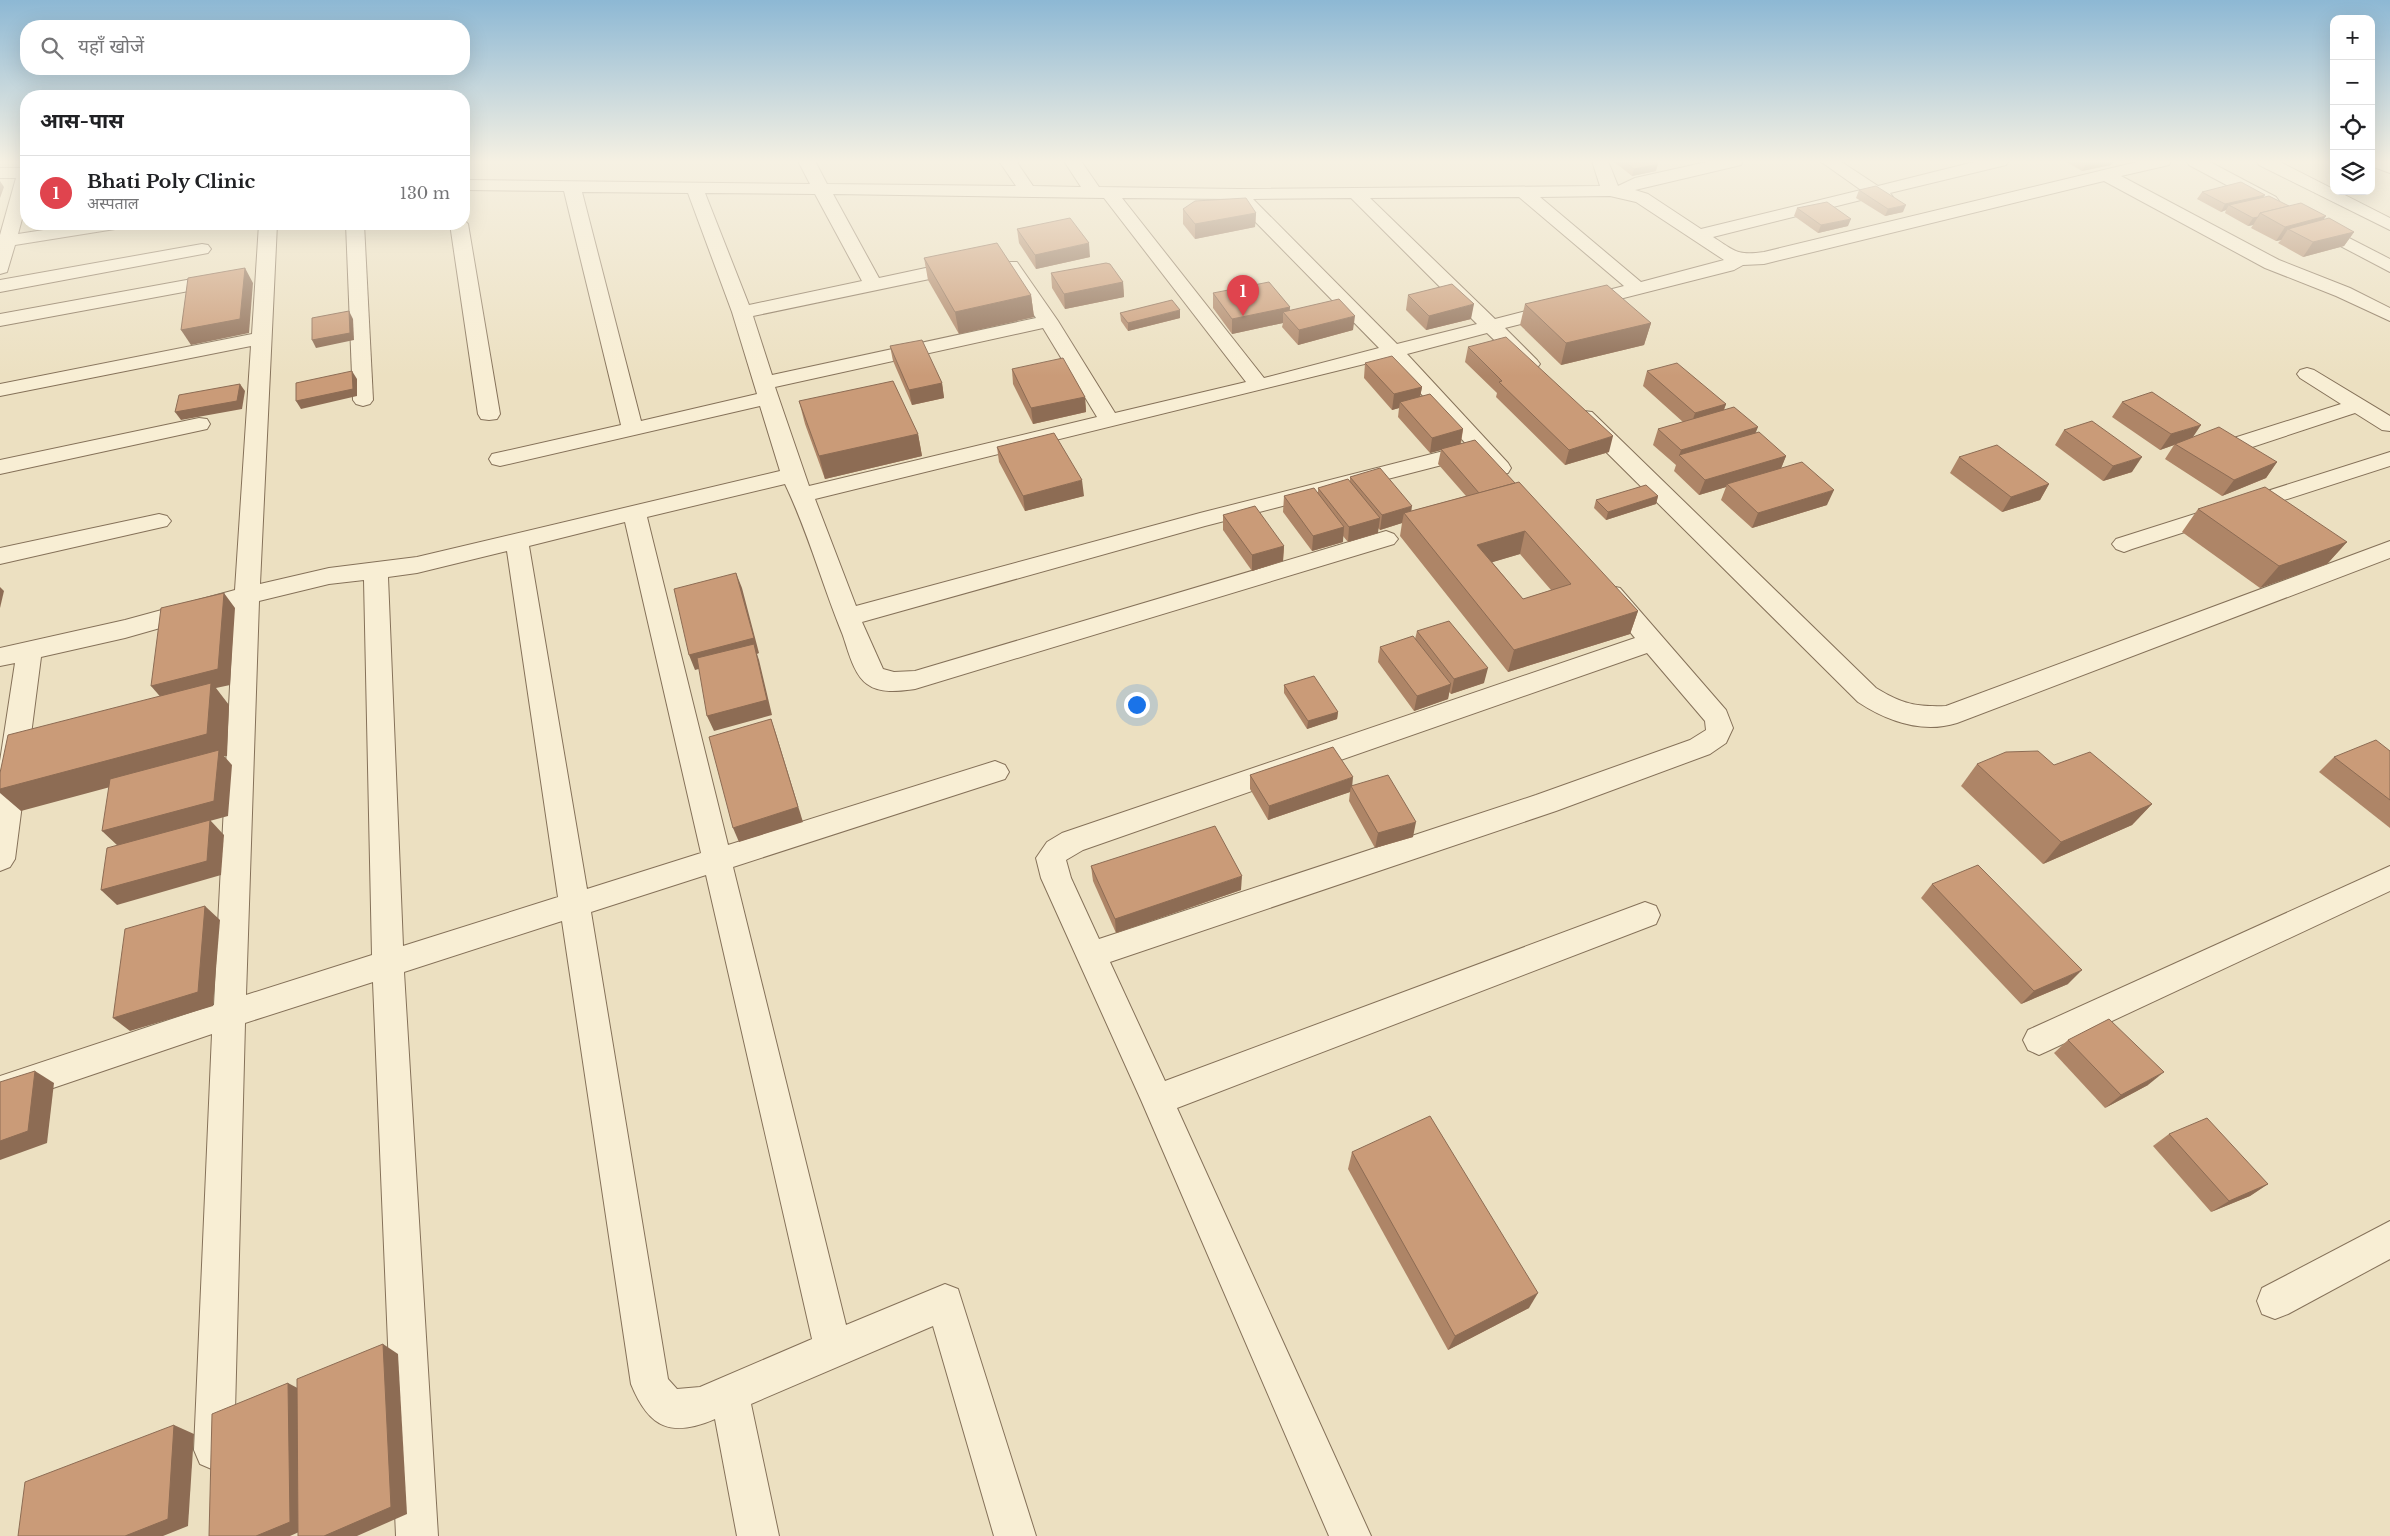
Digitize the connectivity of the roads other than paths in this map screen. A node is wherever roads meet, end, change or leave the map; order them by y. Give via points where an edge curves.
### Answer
1 (7, 233) edge
2 (60, 233) edge
3 (268, 233) edge
4 (355, 233) edge
5 (460, 233) edge
6 (583, 233) edge
7 (712, 233) edge
8 (844, 233) edge
9 (1134, 233) edge
10 (1276, 233) edge
11 (1395, 233) edge
12 (1572, 233) edge
13 (1704, 233) edge
14 (1868, 233) edge
15 (2218, 233) edge
16 (2329, 233) edge
17 (2350, 233) edge
18 (1698, 234) joint
19 (2335, 236) junction
20 (7, 241) junction
21 (202, 249) dead end
22 (1738, 260) junction
23 (1, 263) edge
24 (2390, 266) edge
25 (266, 272) junction
26 (873, 285) junction
27 (0, 286) edge
28 (1637, 288) junction
29 (742, 312) junction
30 (2390, 315) edge
31 (0, 320) edge
32 (1048, 321) junction
33 (1490, 326) junction
34 (262, 338) junction
35 (1394, 352) junction
36 (2307, 374) dead end
37 (1546, 380) edge
38 (1259, 385) junction
39 (0, 390) edge
40 (766, 391) junction
41 (362, 400) dead end
42 (1568, 401) edge
43 (2358, 405) junction
44 (489, 414) dead end
45 (1109, 420) junction
46 (199, 424) dead end
47 (2390, 425) edge
48 (632, 428) junction
49 (1482, 448) junction
50 (2226, 448) edge
51 (500, 459) dead end
52 (2390, 459) edge
53 (0, 467) edge
54 (1514, 483) edge
55 (797, 485) junction
56 (634, 512) junction
57 (159, 522) dead end
58 (1386, 539) dead end
59 (516, 542) junction
60 (2124, 544) dead end
61 (2390, 548) edge
62 (0, 556) edge
63 (376, 571) junction
64 (1596, 577) edge
65 (247, 596) junction
66 (848, 617) junction
67 (1652, 642) junction
68 (29, 651) junction
69 (0, 657) edge
70 (995, 772) dead end
71 (0, 858) edge
72 (716, 861) junction
73 (2390, 878) edge
74 (574, 906) junction
75 (1645, 915) dead end
76 (1092, 955) junction
77 (388, 964) junction
78 (229, 1014) junction
79 (2039, 1040) dead end
80 (0, 1091) edge
81 (1157, 1100) junction
82 (2390, 1239) edge
83 (2275, 1301) dead end
84 (833, 1350) junction
85 (730, 1394) junction
86 (213, 1477) edge
87 (417, 1536) edge
88 (758, 1536) edge
89 (1015, 1536) edge
90 (1350, 1536) edge

1 - 20 street
2 - 20 street
3 - 25 street
4 - 41 street
5 - 44 street
6 - 48 street
7 - 29 street
8 - 26 street
9 - 38 street
10 - 35 street
11 - 33 street
12 - 28 street
13 - 18 street
14 - 22 street via 1764,258
15 - 30 street via 2272,264
16 - 19 street
17 - 19 street
18 - 22 street
19 - 24 street
20 - 23 street
21 - 27 street
22 - 28 street via 1727,266
25 - 31 street
25 - 34 street
26 - 29 street
26 - 32 street via 987,261 1007,261
28 - 33 street
29 - 40 street
32 - 40 street
32 - 45 street
33 - 35 street
33 - 37 street
34 - 39 street
34 - 65 street
35 - 38 street
35 - 49 street
36 - 43 street
38 - 45 street
40 - 48 street
40 - 55 street
42 - 61 street via 1867,695 1888,709 1916,718 1948,716
43 - 47 street
43 - 50 street
45 - 55 street
46 - 53 street
48 - 51 street
49 - 54 street
49 - 66 street via 1200,520
52 - 60 street
55 - 56 street
55 - 66 street
56 - 59 street
56 - 72 street
57 - 62 street
58 - 66 street via 902,682 875,677
59 - 63 street
59 - 74 street
63 - 65 street via 329,576
63 - 77 street
64 - 67 street
65 - 68 street
65 - 78 street
67 - 76 street via 1055,850 1051,858 1052,867
67 - 76 street via 1717,717 1721,725 1713,740 1546,803
68 - 69 street
68 - 71 street
70 - 72 street
72 - 74 street
72 - 84 street
73 - 79 street
74 - 77 street
74 - 85 street via 650,1384 665,1408 680,1410
75 - 81 street
76 - 81 street
77 - 78 street
77 - 87 street
78 - 80 street
78 - 86 street
81 - 90 street
82 - 83 street
84 - 85 street
84 - 89 street via 945,1302
85 - 88 street

